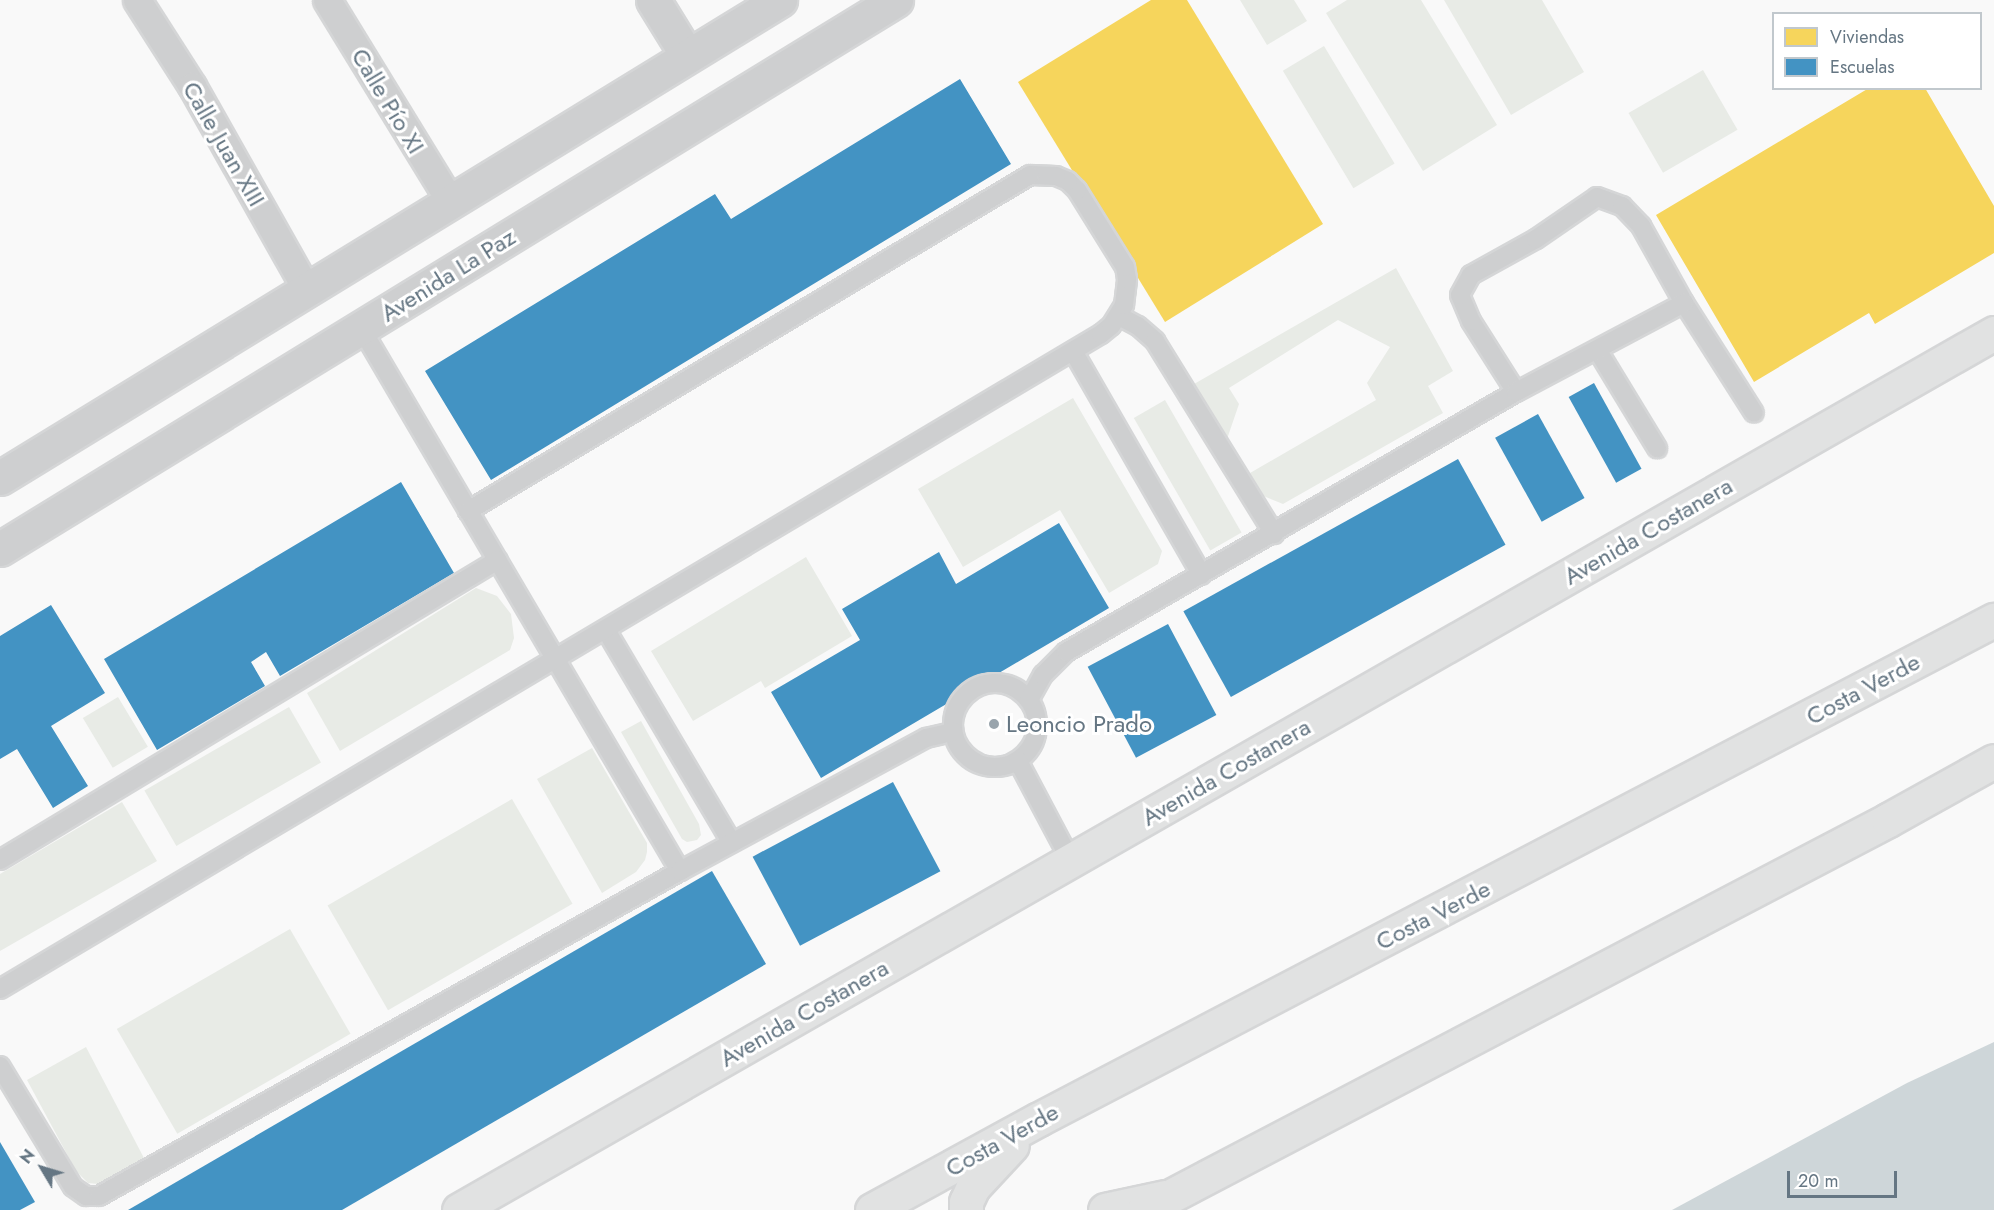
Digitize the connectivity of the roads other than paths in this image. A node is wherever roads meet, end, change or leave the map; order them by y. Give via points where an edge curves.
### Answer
1 (137, 0) edge
2 (327, 0) edge
3 (652, 0) edge
4 (780, 0) edge
5 (896, 0) edge
6 (687, 55) junction
7 (450, 201) junction
8 (307, 290) junction
9 (1684, 303) junction
10 (1119, 316) junction
11 (361, 328) junction
12 (1994, 333) edge
13 (1073, 351) junction
14 (1598, 351) junction
15 (1516, 392) junction
16 (1754, 413) dead end
17 (1657, 448) dead end
18 (0, 478) edge
19 (468, 511) junction
20 (1274, 534) junction
21 (0, 549) edge
22 (498, 560) junction
23 (1202, 575) junction
24 (1994, 620) edge
25 (606, 630) junction
26 (556, 660) junction
27 (1029, 700) junction
28 (953, 732) junction
29 (1018, 761) junction
30 (1994, 761) edge
31 (732, 843) junction
32 (0, 860) edge
33 (1071, 861) junction
34 (680, 871) junction
35 (0, 989) edge
36 (0, 1066) edge
37 (1039, 1119) junction
38 (1156, 1203) edge
39 (459, 1210) edge
40 (873, 1210) edge
41 (966, 1210) edge
42 (1105, 1210) edge

1 - 8 street, Calle Juan XIII via 192,86
2 - 7 street, Calle Pío XI
3 - 6 street
4 - 6 street
5 - 11 street, Avenida La Paz
6 - 7 street
7 - 8 street
8 - 18 street
9 - 14 lane
9 - 15 lane via 1641,226 1622,206 1597,197 1536,240 1471,275 1460,295 1471,321
9 - 16 lane
10 - 13 lane via 1101,334
10 - 19 lane via 1127,293 1125,267 1083,200 1068,181 1043,173 1030,175
10 - 20 lane via 1155,341
11 - 19 lane
11 - 21 street, Avenida La Paz
12 - 33 main road, Avenida Costanera
13 - 23 lane
13 - 25 lane
14 - 15 lane
14 - 17 lane
15 - 20 lane
19 - 22 lane
20 - 23 lane
22 - 26 lane
22 - 32 lane
23 - 27 lane via 1065,652 1043,675
24 - 37 main road, Costa Verde
25 - 26 lane
25 - 31 lane
26 - 34 lane
26 - 35 lane
27 - 28 lane via 1008,684 979,686 966,693 958,704
27 - 29 lane via 1038,726 1035,740
28 - 29 lane via 966,757 978,765 992,768
28 - 31 lane via 926,738
29 - 33 lane
30 - 38 main road
31 - 34 lane
33 - 39 main road, Avenida Costanera
34 - 36 lane via 99,1196 86,1196 73,1187
37 - 40 main road, Costa Verde
37 - 41 main road via 973,1187
38 - 42 main road

